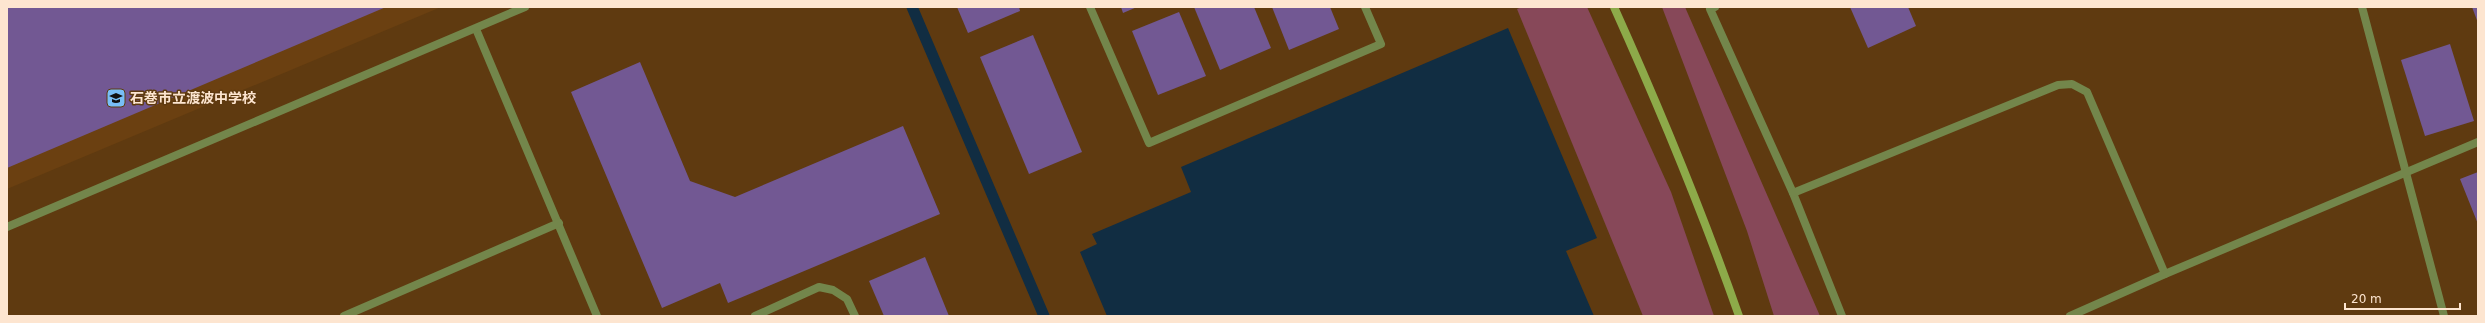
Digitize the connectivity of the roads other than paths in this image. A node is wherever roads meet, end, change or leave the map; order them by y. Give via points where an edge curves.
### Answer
1 (524, 7) edge
2 (1090, 7) edge
3 (1365, 7) edge
4 (1614, 7) edge
5 (1715, 7) edge
6 (2362, 7) edge
7 (476, 29) junction
8 (2478, 142) edge
9 (2407, 173) junction
10 (1793, 194) junction
11 (559, 223) junction
12 (7, 227) edge
13 (2165, 274) junction
14 (344, 316) edge
15 (597, 316) edge
16 (755, 316) edge
17 (855, 316) edge
18 (1739, 316) edge
19 (1842, 316) edge
20 (2070, 316) edge
21 (2444, 316) edge

1 - 7 street
2 - 3 street via 1149,143 1381,44
4 - 18 street via 1704,216
5 - 10 street via 1710,9
6 - 9 street
7 - 11 street
7 - 12 street
8 - 9 street
9 - 13 street
9 - 21 street
10 - 13 street via 2058,85 2072,84 2087,92
10 - 19 street
11 - 14 street
11 - 15 street
13 - 20 street
16 - 17 street via 819,287 832,290 847,299

